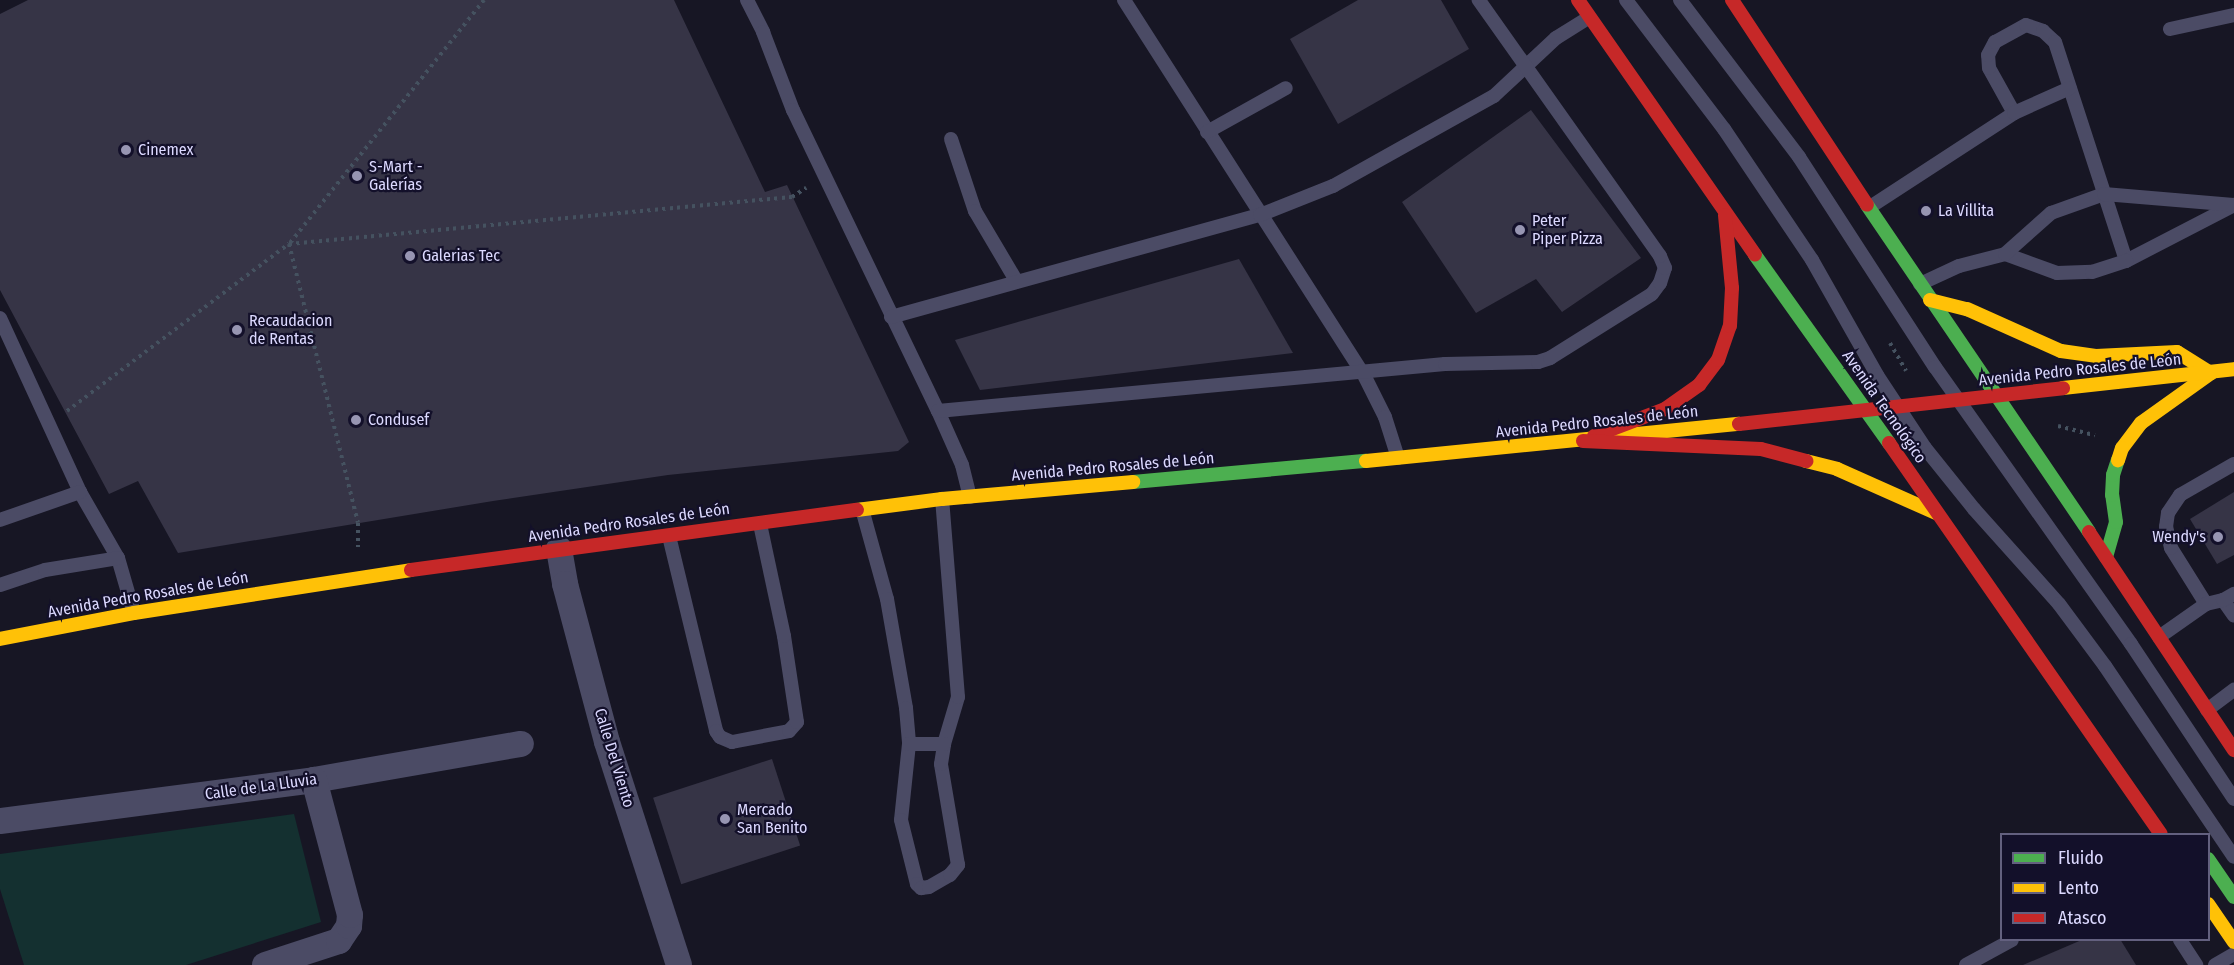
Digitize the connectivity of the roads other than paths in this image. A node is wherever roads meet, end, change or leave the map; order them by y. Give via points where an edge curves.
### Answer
1 (747, 0) edge
2 (1124, 0) edge
3 (1479, 0) edge
4 (1578, 0) edge
5 (1626, 0) edge
6 (1680, 0) edge
7 (1732, 0) edge
8 (2234, 15) edge
9 (1589, 17) junction
10 (2170, 29) dead end
11 (1523, 67) junction
12 (1286, 88) dead end
13 (2070, 88) junction
14 (2014, 113) junction
15 (1207, 132) junction
16 (951, 139) dead end
17 (2104, 194) junction
18 (2234, 205) edge
19 (1870, 207) junction
20 (1725, 213) junction
21 (1260, 215) junction
22 (2005, 254) junction
23 (2126, 261) junction
24 (1017, 282) junction
25 (1920, 284) junction
26 (1930, 300) junction
27 (891, 317) junction
28 (0, 318) edge
29 (2234, 369) edge
30 (1363, 373) junction
31 (2211, 373) junction
32 (1996, 395) junction
33 (1958, 400) junction
34 (1897, 407) junction
35 (938, 411) junction
36 (1868, 411) junction
37 (1583, 441) junction
38 (1398, 458) junction
39 (2234, 464) edge
40 (80, 492) junction
41 (970, 497) junction
42 (942, 499) junction
43 (862, 509) junction
44 (1935, 513) junction
45 (0, 520) edge
46 (760, 522) junction
47 (669, 533) junction
48 (559, 549) junction
49 (2106, 557) junction
50 (118, 558) junction
51 (0, 585) edge
52 (2229, 597) edge
53 (2206, 604) junction
54 (134, 613) junction
55 (2234, 616) edge
56 (2159, 637) junction
57 (0, 639) edge
58 (2234, 690) edge
59 (2207, 710) junction
60 (521, 744) dead end
61 (909, 744) junction
62 (944, 744) junction
63 (2234, 750) edge
64 (314, 780) junction
65 (2125, 782) junction
66 (2234, 799) edge
67 (2168, 819) dead end
68 (0, 820) edge
69 (2160, 833) edge
70 (2234, 857) edge
71 (2210, 862) edge
72 (2234, 897) edge
73 (2210, 907) edge
74 (2008, 941) edge
75 (2181, 941) edge
76 (2234, 942) edge
77 (2234, 954) edge
78 (265, 965) edge
79 (679, 965) edge
80 (1966, 965) edge
81 (2196, 965) edge
82 (2215, 965) edge

1 - 27 lane
2 - 15 lane
3 - 11 lane
4 - 9 main road, Avenida Tecnológico
5 - 34 lane via 1724,129 1805,251
6 - 33 lane via 1799,157
7 - 19 main road
8 - 10 lane
9 - 11 lane via 1556,38
9 - 20 main road, Avenida Tecnológico
11 - 21 lane via 1494,96 1334,186
11 - 30 lane via 1660,256 1665,268 1660,282 1652,294 1539,362 1445,364
12 - 15 lane
13 - 14 lane
13 - 14 lane via 2055,42 2043,31 2026,25 1995,42 1988,55 1989,68
13 - 17 lane
14 - 19 lane
15 - 21 lane
16 - 24 lane via 975,212
17 - 18 lane
17 - 22 lane via 2051,213
17 - 23 lane
18 - 23 lane
19 - 25 main road
20 - 36 main road, Avenida Tecnológico
20 - 37 main road via 1732,288 1730,326 1718,360 1699,385 1674,404
21 - 24 lane
21 - 30 lane
22 - 23 lane via 2057,273 2092,272
22 - 25 lane via 1959,266
24 - 27 lane
25 - 26 main road
26 - 31 main road via 1967,309 2061,351 2096,356 2177,352
26 - 32 main road
27 - 35 lane
28 - 40 lane
29 - 31 main road, Avenida Pedro Rosales de León
30 - 35 lane
30 - 38 lane via 1385,417
31 - 32 main road, Avenida Pedro Rosales de León
31 - 49 main road via 2141,423 2122,448 2113,475 2116,522
32 - 33 main road, Avenida Pedro Rosales de León
32 - 49 main road
33 - 34 main road, Avenida Pedro Rosales de León
33 - 66 lane via 2131,644
34 - 36 main road, Avenida Pedro Rosales de León
34 - 70 lane via 1974,510 2059,604
35 - 41 lane via 962,465
36 - 37 main road, Avenida Pedro Rosales de León
36 - 44 main road, Avenida Tecnológico
37 - 38 main road, Avenida Pedro Rosales de León
37 - 44 main road via 1761,449 1827,465
38 - 41 main road, Avenida Pedro Rosales de León
39 - 53 lane via 2180,495 2168,513 2166,528 2171,548
40 - 45 lane
40 - 50 lane
41 - 42 main road, Avenida Pedro Rosales de León
42 - 43 main road, Avenida Pedro Rosales de León
42 - 62 lane via 958,697
43 - 46 main road, Avenida Pedro Rosales de León
43 - 61 lane via 887,599
44 - 65 main road, Avenida Tecnológico
46 - 47 main road, Avenida Pedro Rosales de León
46 - 47 lane via 797,722 789,731 732,742 716,731
47 - 48 main road, Avenida Pedro Rosales de León
48 - 54 main road, Avenida Pedro Rosales de León
48 - 79 street, Calle Del Viento via 607,742
49 - 56 main road
50 - 51 lane via 45,570
50 - 54 lane
52 - 53 lane
52 - 55 lane
53 - 56 lane
54 - 57 main road, Avenida Pedro Rosales de León
56 - 59 main road
58 - 59 lane
59 - 63 main road
60 - 64 street, Calle de La Lluvia
61 - 62 lane
61 - 62 lane via 901,820 921,888 950,875 958,865 941,764
64 - 68 street, Calle de La Lluvia
64 - 78 street via 350,915 349,926 339,941
65 - 67 main road
65 - 69 main road, Avenida Tecnológico
71 - 72 main road
73 - 76 main road
74 - 80 lane
75 - 81 lane
77 - 82 lane

